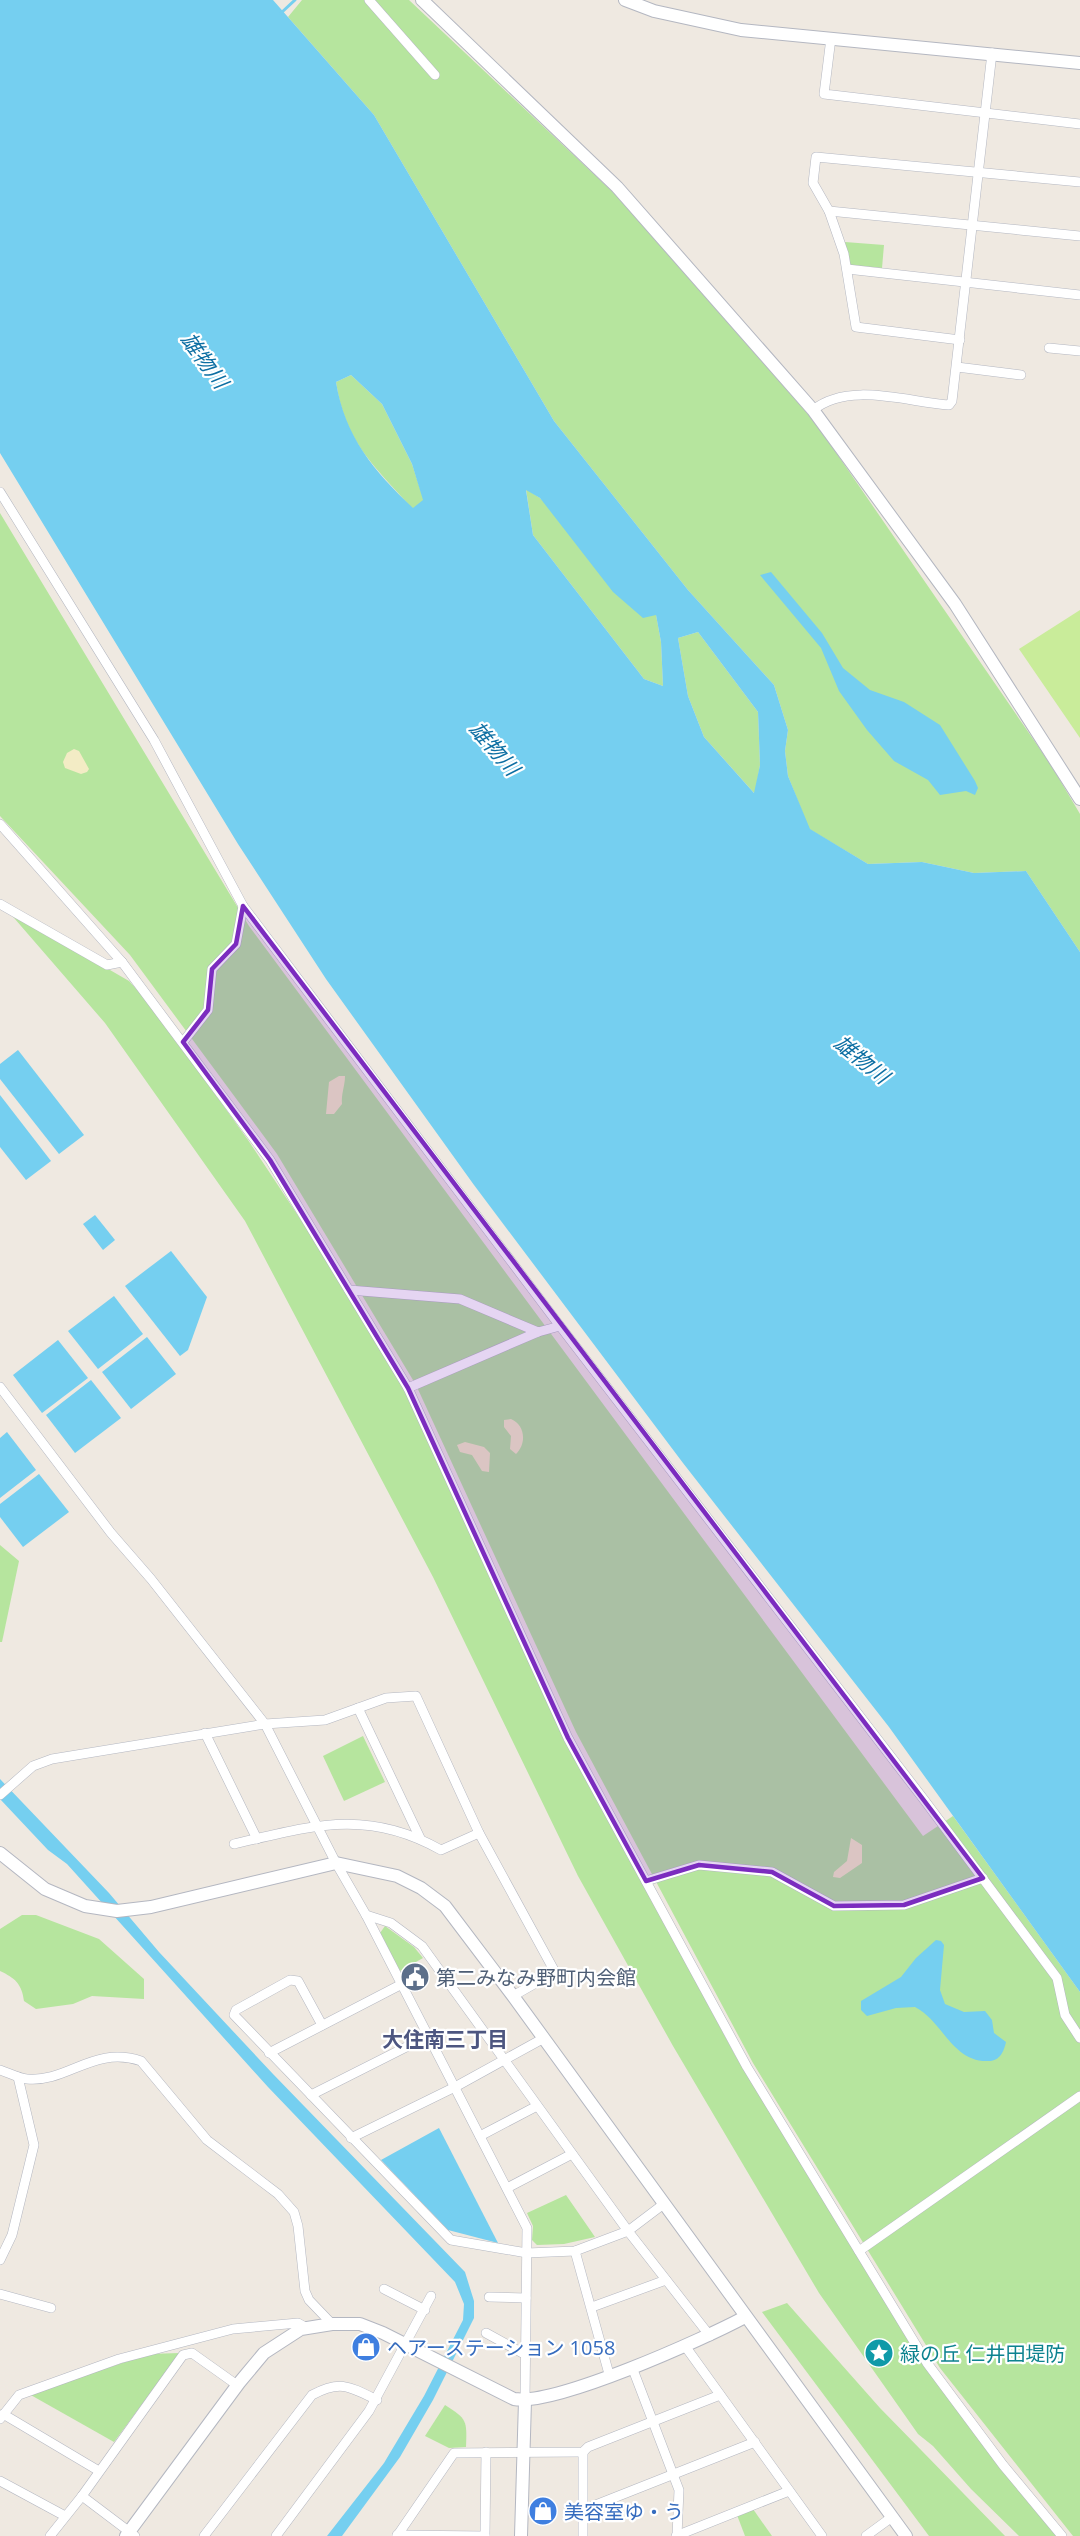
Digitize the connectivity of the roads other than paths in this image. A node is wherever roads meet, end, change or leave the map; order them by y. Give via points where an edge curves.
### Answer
1 (369, 0) edge
2 (422, 0) edge
3 (625, 0) edge
4 (831, 38) junction
5 (992, 53) junction
6 (1080, 63) edge
7 (435, 75) dead end
8 (986, 112) junction
9 (1080, 124) edge
10 (979, 174) junction
11 (1080, 182) edge
12 (829, 211) junction
13 (973, 225) junction
14 (1080, 236) edge
15 (847, 269) junction
16 (967, 283) junction
17 (1080, 295) edge
18 (960, 340) junction
19 (1049, 348) dead end
20 (1080, 351) edge
21 (957, 367) junction
22 (1021, 375) dead end
23 (813, 410) junction
24 (0, 492) edge
25 (1080, 799) edge
26 (0, 824) edge
27 (0, 904) edge
28 (243, 906) junction
29 (122, 962) junction
30 (183, 1042) junction
31 (349, 1290) junction
32 (560, 1326) junction
33 (538, 1332) junction
34 (0, 1387) edge
35 (408, 1388) junction
36 (358, 1708) junction
37 (265, 1724) junction
38 (205, 1733) junction
39 (0, 1795) edge
40 (316, 1826) junction
41 (479, 1833) junction
42 (420, 1838) junction
43 (257, 1839) junction
44 (234, 1844) dead end
45 (0, 1852) edge
46 (336, 1863) junction
47 (982, 1878) junction
48 (646, 1881) junction
49 (366, 1915) junction
50 (402, 1984) junction
51 (513, 1996) junction
52 (322, 2025) junction
53 (428, 2036) junction
54 (544, 2038) junction
55 (1080, 2038) edge
56 (269, 2053) junction
57 (504, 2060) junction
58 (0, 2070) edge
59 (18, 2077) junction
60 (455, 2087) junction
61 (311, 2096) junction
62 (1080, 2096) edge
63 (537, 2106) junction
64 (480, 2136) junction
65 (351, 2138) junction
66 (572, 2154) junction
67 (507, 2188) junction
68 (665, 2203) junction
69 (628, 2230) junction
70 (575, 2251) junction
71 (859, 2251) junction
72 (527, 2253) junction
73 (0, 2260) edge
74 (666, 2280) junction
75 (384, 2289) dead end
76 (0, 2294) edge
77 (432, 2296) dead end
78 (489, 2297) dead end
79 (526, 2298) junction
80 (592, 2307) junction
81 (51, 2308) dead end
82 (424, 2310) junction
83 (744, 2317) junction
84 (332, 2324) junction
85 (307, 2328) junction
86 (486, 2333) dead end
87 (710, 2336) junction
88 (184, 2342) junction
89 (406, 2345) junction
90 (685, 2346) junction
91 (188, 2354) junction
92 (526, 2355) junction
93 (632, 2367) junction
94 (609, 2374) junction
95 (237, 2385) junction
96 (720, 2395) junction
97 (376, 2400) junction
98 (525, 2400) junction
99 (2, 2416) edge
100 (653, 2421) junction
101 (755, 2442) junction
102 (486, 2452) junction
103 (583, 2452) junction
104 (522, 2453) junction
105 (99, 2471) junction
106 (674, 2475) junction
107 (0, 2481) edge
108 (789, 2491) junction
109 (82, 2496) junction
110 (583, 2510) junction
111 (65, 2516) junction
112 (892, 2517) junction
113 (130, 2535) edge
114 (50, 2536) edge
115 (204, 2536) edge
116 (276, 2536) edge
117 (397, 2536) edge
118 (485, 2536) edge
119 (521, 2536) edge
120 (583, 2536) edge
121 (676, 2536) edge
122 (822, 2536) edge
123 (866, 2536) edge
124 (906, 2536) edge
125 (1062, 2536) edge

1 - 7 street
2 - 23 street via 617,186
3 - 4 street via 654,11 741,30
4 - 5 street
4 - 8 street via 824,94
5 - 6 street
5 - 8 street
8 - 9 street
8 - 10 street
10 - 11 street
10 - 12 street via 816,157 813,183
10 - 13 street
12 - 13 street
12 - 15 street
13 - 14 street
13 - 16 street
15 - 16 street
15 - 18 street via 856,327
16 - 17 street
16 - 18 street
18 - 21 street
19 - 20 street
21 - 22 street
21 - 23 street via 954,398 949,405 857,395 824,402
23 - 25 street via 955,604
24 - 28 street via 154,740
26 - 29 street
27 - 29 street via 107,965
28 - 30 street via 236,944 212,969 208,1010
28 - 32 street
29 - 30 street
30 - 31 street via 270,1160
31 - 33 street via 460,1299
31 - 35 street
32 - 33 street
32 - 47 street
33 - 35 street
34 - 37 street
35 - 48 street via 568,1738
36 - 37 street via 325,1720
36 - 41 street via 386,1698 416,1696
36 - 42 street
37 - 38 street
37 - 40 street
38 - 39 street via 52,1759 33,1766
38 - 43 street
40 - 42 street via 370,1824
40 - 43 street
40 - 46 street
41 - 42 street via 441,1850
41 - 51 street via 555,1972
43 - 44 street
45 - 46 street via 45,1889 85,1906 117,1911 151,1907
46 - 49 street
46 - 51 street via 397,1876 445,1906
47 - 48 street via 904,1905 846,1906 834,1906 772,1872 699,1865
47 - 55 street via 1057,1978 1065,2015
48 - 71 street via 747,2067
49 - 50 street
49 - 57 street via 391,1923 422,1946
50 - 52 street
50 - 53 street
51 - 54 street
52 - 56 street
52 - 56 street via 297,1981 290,1980 236,2010 234,2015
53 - 60 street
53 - 61 street
54 - 57 street
54 - 68 street
56 - 61 street
57 - 60 street
57 - 63 street
58 - 59 street
59 - 73 street via 34,2145 12,2235
59 - 84 street via 36,2079 102,2057 128,2056 141,2061 207,2140 278,2194 294,2212 305,2291
60 - 64 street
60 - 65 street
61 - 65 street
62 - 71 street
63 - 64 street
63 - 66 street
64 - 67 street
65 - 72 street via 451,2240
66 - 67 street
66 - 69 street
67 - 72 street via 527,2228
68 - 69 street
68 - 83 street
69 - 70 street
69 - 74 street
70 - 72 street
70 - 80 street
71 - 125 street via 927,2363
72 - 79 street
74 - 80 street
74 - 87 street
75 - 82 street
76 - 81 street
77 - 82 street
78 - 79 street
79 - 92 street
80 - 94 street
82 - 89 street
83 - 87 street
83 - 112 street
84 - 85 street
84 - 89 street via 360,2324
85 - 88 street via 298,2323 233,2329
85 - 95 street via 264,2353
86 - 92 street
87 - 90 street
88 - 91 street
88 - 99 street via 119,2359 19,2395
89 - 97 street
89 - 98 street via 514,2399
90 - 93 street
90 - 96 street
91 - 95 street via 192,2352
91 - 105 street via 183,2355
92 - 98 street
93 - 94 street
93 - 100 street
94 - 98 street via 543,2398
95 - 113 street
96 - 100 street
96 - 101 street
97 - 115 street via 350,2386 329,2386 312,2395
97 - 116 street
98 - 104 street
99 - 105 street
100 - 103 street
100 - 106 street
101 - 106 street
101 - 108 street
102 - 104 street
102 - 117 street via 454,2453
102 - 118 street
103 - 104 street
103 - 110 street
104 - 119 street
105 - 109 street
106 - 110 street
106 - 121 street via 679,2490
107 - 111 street
108 - 121 street
108 - 122 street
109 - 111 street
109 - 113 street
110 - 120 street
111 - 114 street
112 - 123 street
112 - 124 street
117 - 118 street

